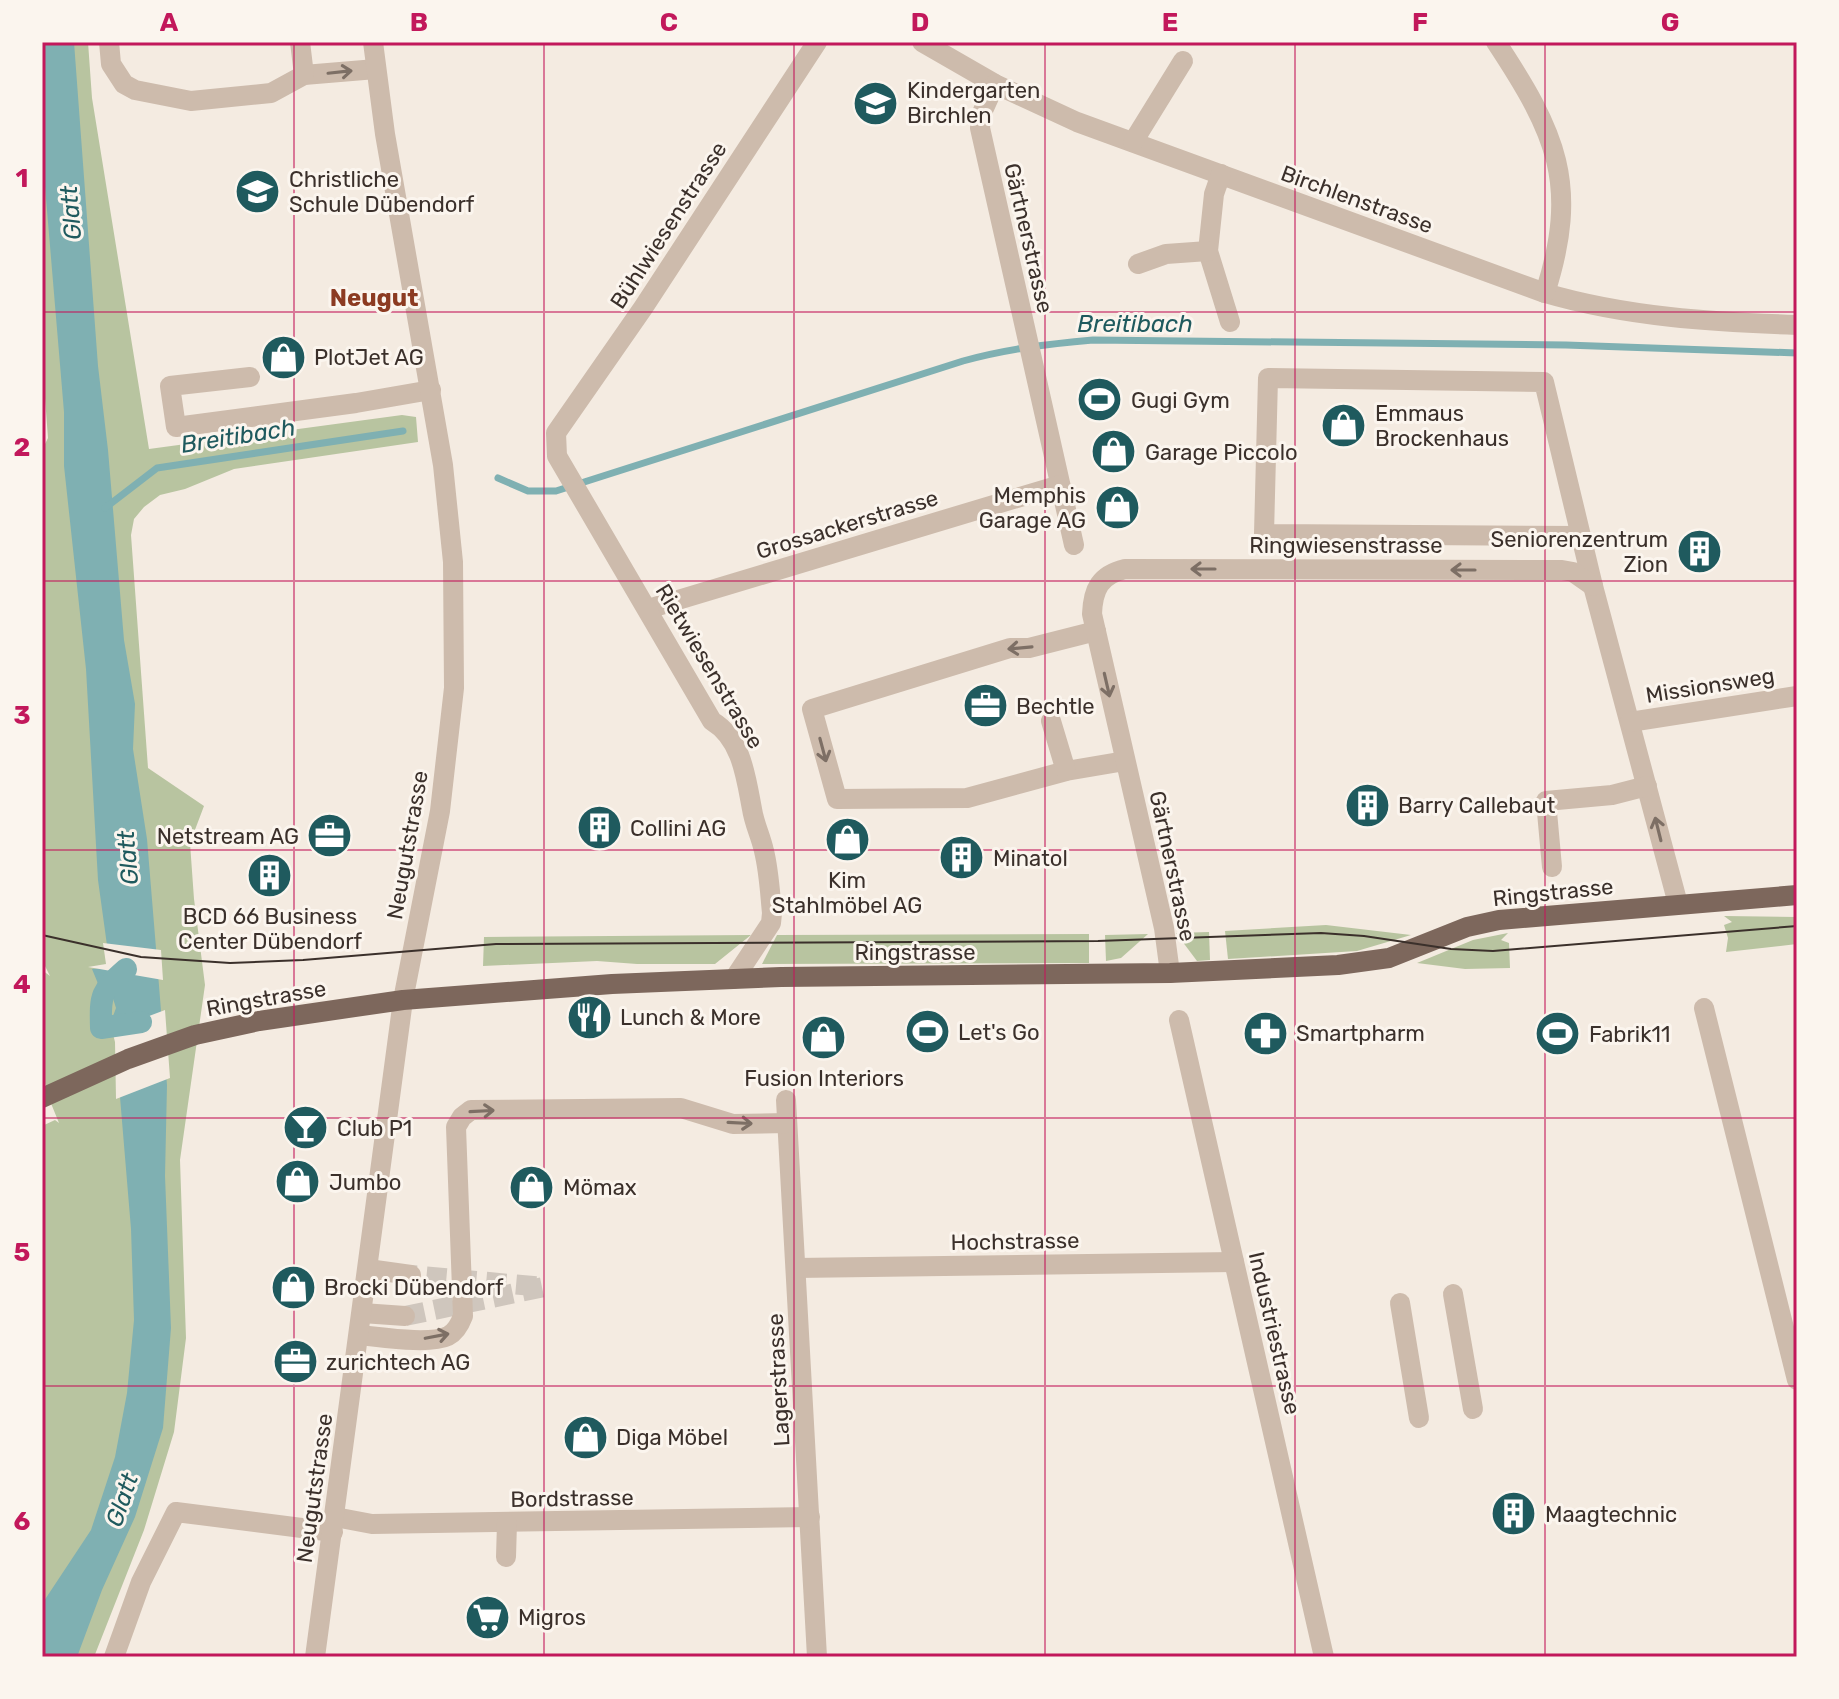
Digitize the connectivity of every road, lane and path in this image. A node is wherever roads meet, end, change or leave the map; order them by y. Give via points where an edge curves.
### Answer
1 (109, 42) edge
2 (300, 42) edge
3 (373, 42) edge
4 (817, 42) edge
5 (922, 42) edge
6 (1496, 42) edge
7 (1183, 61) dead end
8 (376, 69) junction
9 (304, 75) junction
10 (995, 84) junction
11 (1133, 142) junction
12 (1221, 174) junction
13 (1208, 251) junction
14 (1138, 264) dead end
15 (1545, 293) junction
16 (1230, 322) dead end
17 (1797, 325) edge
18 (250, 377) dead end
19 (431, 390) junction
20 (556, 433) joint
21 (1060, 485) junction
22 (1581, 536) junction
23 (1074, 545) dead end
24 (1099, 582) joint
25 (1593, 586) junction
26 (648, 609) junction
27 (1096, 631) junction
28 (1797, 696) edge
29 (1051, 721) dead end
30 (1630, 722) junction
31 (1125, 761) junction
32 (1066, 771) junction
33 (1647, 786) junction
34 (1552, 867) dead end
35 (1797, 895) edge
36 (1678, 904) junction
37 (1170, 973) junction
38 (734, 979) junction
39 (403, 1000) junction
40 (1704, 1008) dead end
41 (1179, 1020) dead end
42 (52, 1094) edge
43 (786, 1100) dead end
44 (787, 1123) junction
45 (1234, 1262) junction
46 (796, 1268) junction
47 (368, 1269) junction
48 (411, 1275) tunnel mouth
49 (1453, 1294) dead end
50 (1400, 1303) dead end
51 (362, 1313) junction
52 (405, 1316) tunnel mouth
53 (359, 1335) junction
54 (1797, 1380) edge
55 (1473, 1409) dead end
56 (1419, 1418) dead end
57 (810, 1517) junction
58 (507, 1523) junction
59 (334, 1524) junction
60 (506, 1557) dead end
61 (114, 1657) edge
62 (315, 1657) edge
63 (817, 1657) edge
64 (1324, 1657) edge

1 - 9 street via 111,64 124,84 191,101 271,93
2 - 9 street
3 - 8 street, Neugutstrasse
4 - 20 street, Bühlwiesenstrasse
5 - 10 street, Birchlenstrasse
6 - 15 street via 1551,137 1560,177 1562,219
7 - 11 street
9 -> 8 street
8 - 19 street, Neugutstrasse
10 - 11 street, Birchlenstrasse
10 - 21 street, Gärtnerstrasse via 980,128
11 - 12 street, Birchlenstrasse
12 - 13 street
12 - 15 street, Birchlenstrasse
13 - 14 street via 1166,254
13 - 16 street
15 - 17 street, Birchlenstrasse via 1647,315
18 - 19 street via 170,386 176,427
19 - 39 street, Neugutstrasse via 453,562 454,688 440,811
20 - 26 street, Rietwiesenstrasse via 557,456
21 - 23 street, Gärtnerstrasse
21 - 26 street, Grossackerstrasse
22 - 22 street via 1544,382 1268,378 1264,534
22 - 25 street
25 -> 24 street, Ringwiesenstrasse via 1562,570 1125,569
24 - 27 street, Gärtnerstrasse via 1093,601
25 - 30 street
26 - 38 street, Rietwiesenstrasse via 712,721 727,732 750,787 772,913 771,923
27 -> 31 street, Gärtnerstrasse
27 -> 32 street via 1010,648 812,709 837,799 967,798
28 - 30 street, Missionsweg
29 - 32 street
30 - 33 street
31 - 32 street
31 - 37 street, Gärtnerstrasse
33 - 34 street via 1546,801
36 -> 33 street
35 - 36 main road, Ringstrasse
36 - 37 main road, Ringstrasse via 1499,920 1374,962
37 - 38 main road, Ringstrasse
38 - 39 main road, Ringstrasse
39 - 42 main road, Ringstrasse via 195,1035
39 - 47 street, Neugutstrasse
40 - 54 street
41 - 45 street, Industriestrasse
43 - 44 street, Lagerstrasse
44 - 46 street, Lagerstrasse
53 -> 44 street via 427,1339 447,1336 458,1327 463,1316 456,1127 471,1110 681,1108 733,1124
45 - 46 street, Hochstrasse
45 - 64 street, Industriestrasse
46 - 57 street, Lagerstrasse
47 - 48 street
47 - 51 street, Neugutstrasse
49 - 55 street
50 - 56 street
51 - 52 street
51 - 53 street, Neugutstrasse
53 - 59 street, Neugutstrasse
57 - 58 street, Bordstrasse
57 - 63 street, Lagerstrasse
58 - 59 street, Bordstrasse
58 - 60 street
59 - 61 street, Bordstrasse via 176,1512 141,1582
59 - 62 street, Neugutstrasse

